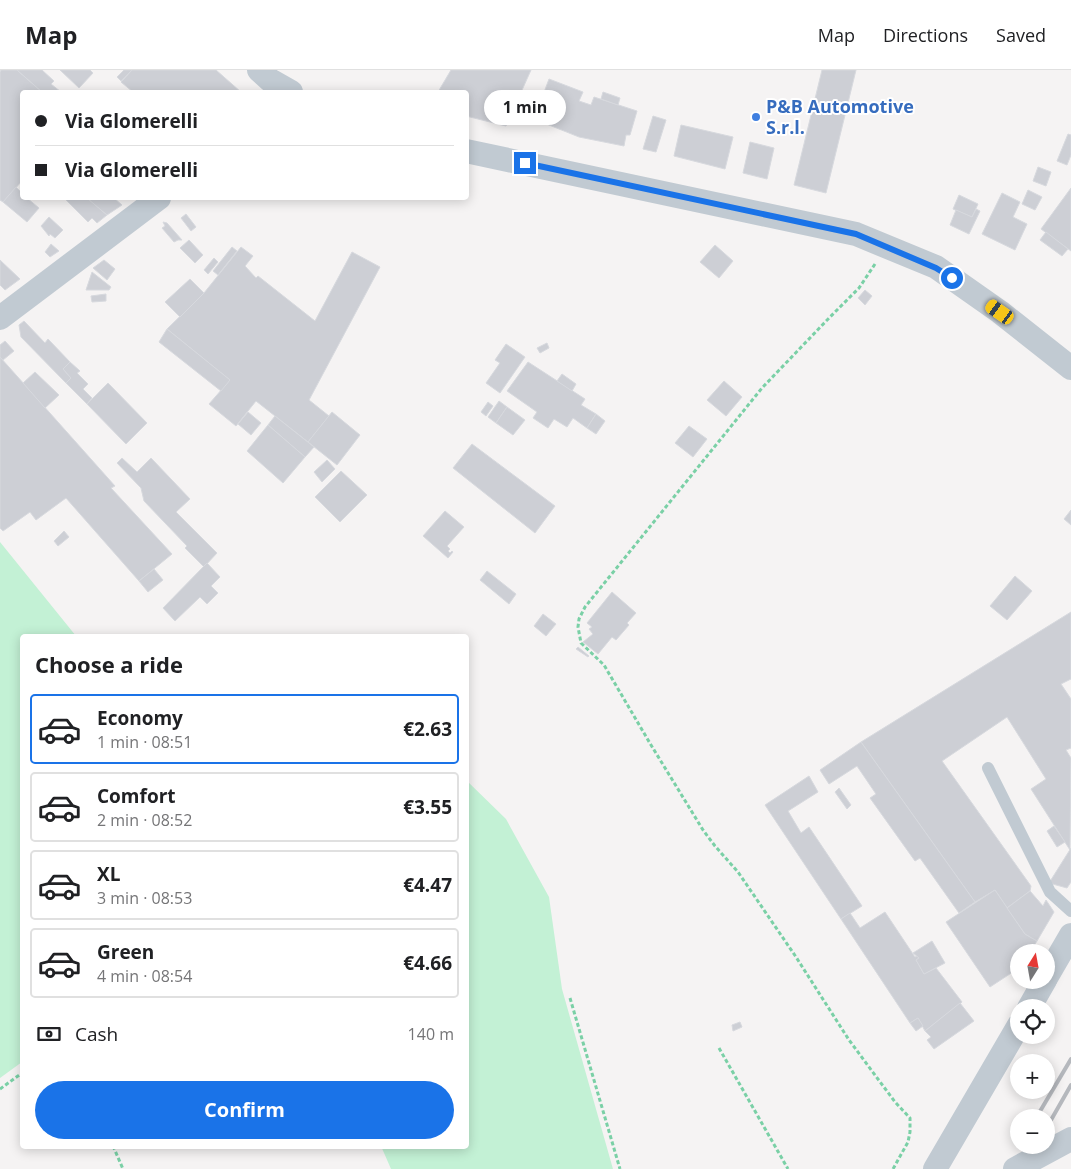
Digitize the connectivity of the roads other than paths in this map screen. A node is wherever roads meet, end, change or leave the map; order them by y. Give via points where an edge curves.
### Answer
1 (259, 70) edge
2 (288, 90) edge
3 (469, 151) edge
4 (157, 200) edge
5 (0, 318) edge
6 (1071, 368) edge
7 (988, 768) dead end
8 (1071, 910) edge
9 (1071, 935) edge
10 (1055, 963) edge
11 (1010, 1040) edge
12 (1071, 1139) edge
13 (935, 1169) edge
14 (1015, 1169) edge

1 - 2 street
3 - 6 street via 856,234 936,268 1000,312
4 - 5 street
7 - 8 lane via 1050,892
9 - 10 street
11 - 13 street
12 - 14 street

